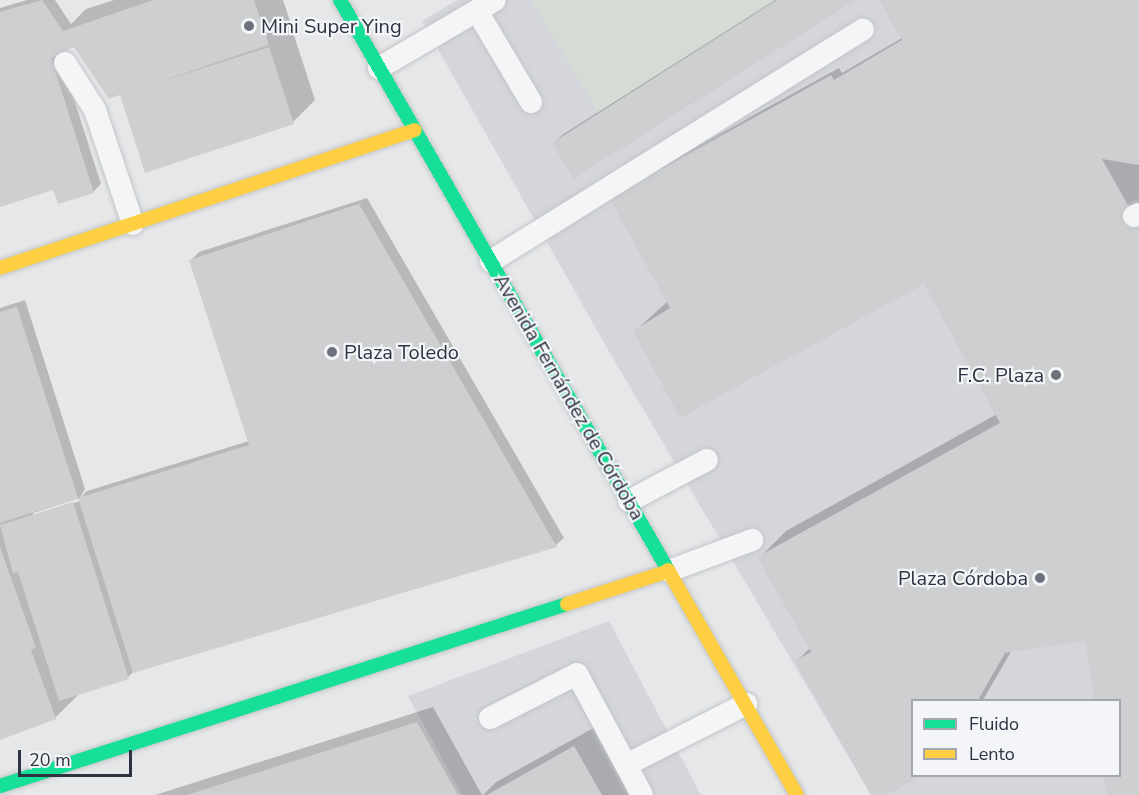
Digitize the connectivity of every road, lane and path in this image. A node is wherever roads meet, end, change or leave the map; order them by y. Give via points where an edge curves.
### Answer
1 (340, 0) edge
2 (486, 5) edge
3 (863, 29) dead end
4 (65, 63) dead end
5 (379, 68) junction
6 (531, 102) dead end
7 (415, 130) junction
8 (134, 224) junction
9 (491, 261) junction
10 (0, 268) edge
11 (707, 460) dead end
12 (629, 501) junction
13 (752, 540) dead end
14 (669, 571) junction
15 (746, 704) junction
16 (490, 718) dead end
17 (626, 765) junction
18 (0, 786) edge
19 (642, 795) edge
20 (797, 795) edge

1 - 5 street, Avenida Fernández de Córdoba
2 - 5 lane
2 - 6 lane
3 - 9 lane
4 - 8 lane via 95,110
5 - 7 street, Avenida Fernández de Córdoba
7 - 8 street
7 - 9 street, Avenida Fernández de Córdoba
8 - 10 street
9 - 12 street, Avenida Fernández de Córdoba
11 - 12 lane
12 - 14 street, Avenida Fernández de Córdoba
13 - 14 lane
14 - 15 street, Avenida Fernández de Córdoba
14 - 18 street
15 - 17 lane
15 - 20 street, Avenida Fernández de Córdoba
16 - 17 lane via 577,674
17 - 19 lane

